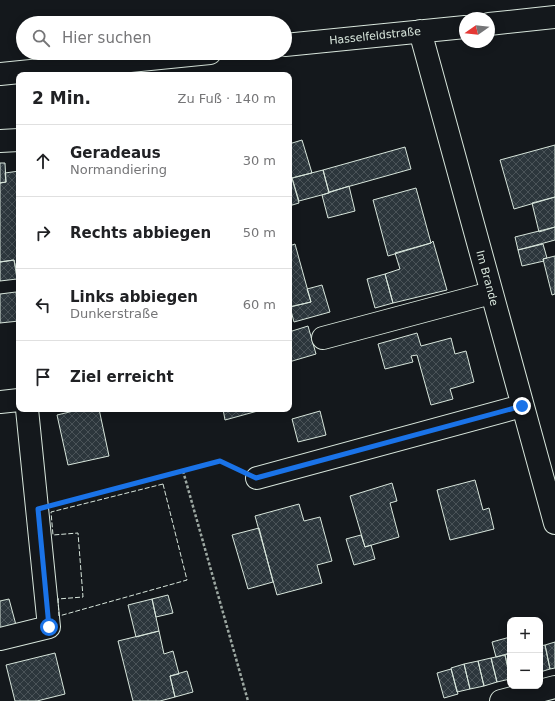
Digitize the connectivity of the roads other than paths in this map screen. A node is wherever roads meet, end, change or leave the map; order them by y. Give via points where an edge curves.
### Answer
1 (555, 17) edge
2 (495, 23) edge
3 (459, 28) edge
4 (420, 31) junction
5 (292, 44) edge
6 (140, 60) edge
7 (16, 72) edge
8 (20, 72) edge
9 (0, 74) edge
10 (16, 140) edge
11 (0, 141) edge
12 (491, 293) junction
13 (323, 338) dead end
14 (16, 400) edge
15 (0, 402) edge
16 (522, 406) junction
17 (27, 412) edge
18 (256, 478) road end
19 (555, 523) edge
20 (0, 639) edge
21 (555, 687) edge
22 (501, 701) edge

1 - 2 street
3 - 4 street, Hasselfeldstraße
4 - 5 street, Hasselfeldstraße
4 - 12 street, Im Brande
6 - 8 street
7 - 9 street
10 - 11 street
12 - 13 street
12 - 16 street, Im Brande
14 - 15 street
16 - 18 street
16 - 19 street, Im Brande
17 - 20 street via 49,627
21 - 22 street

